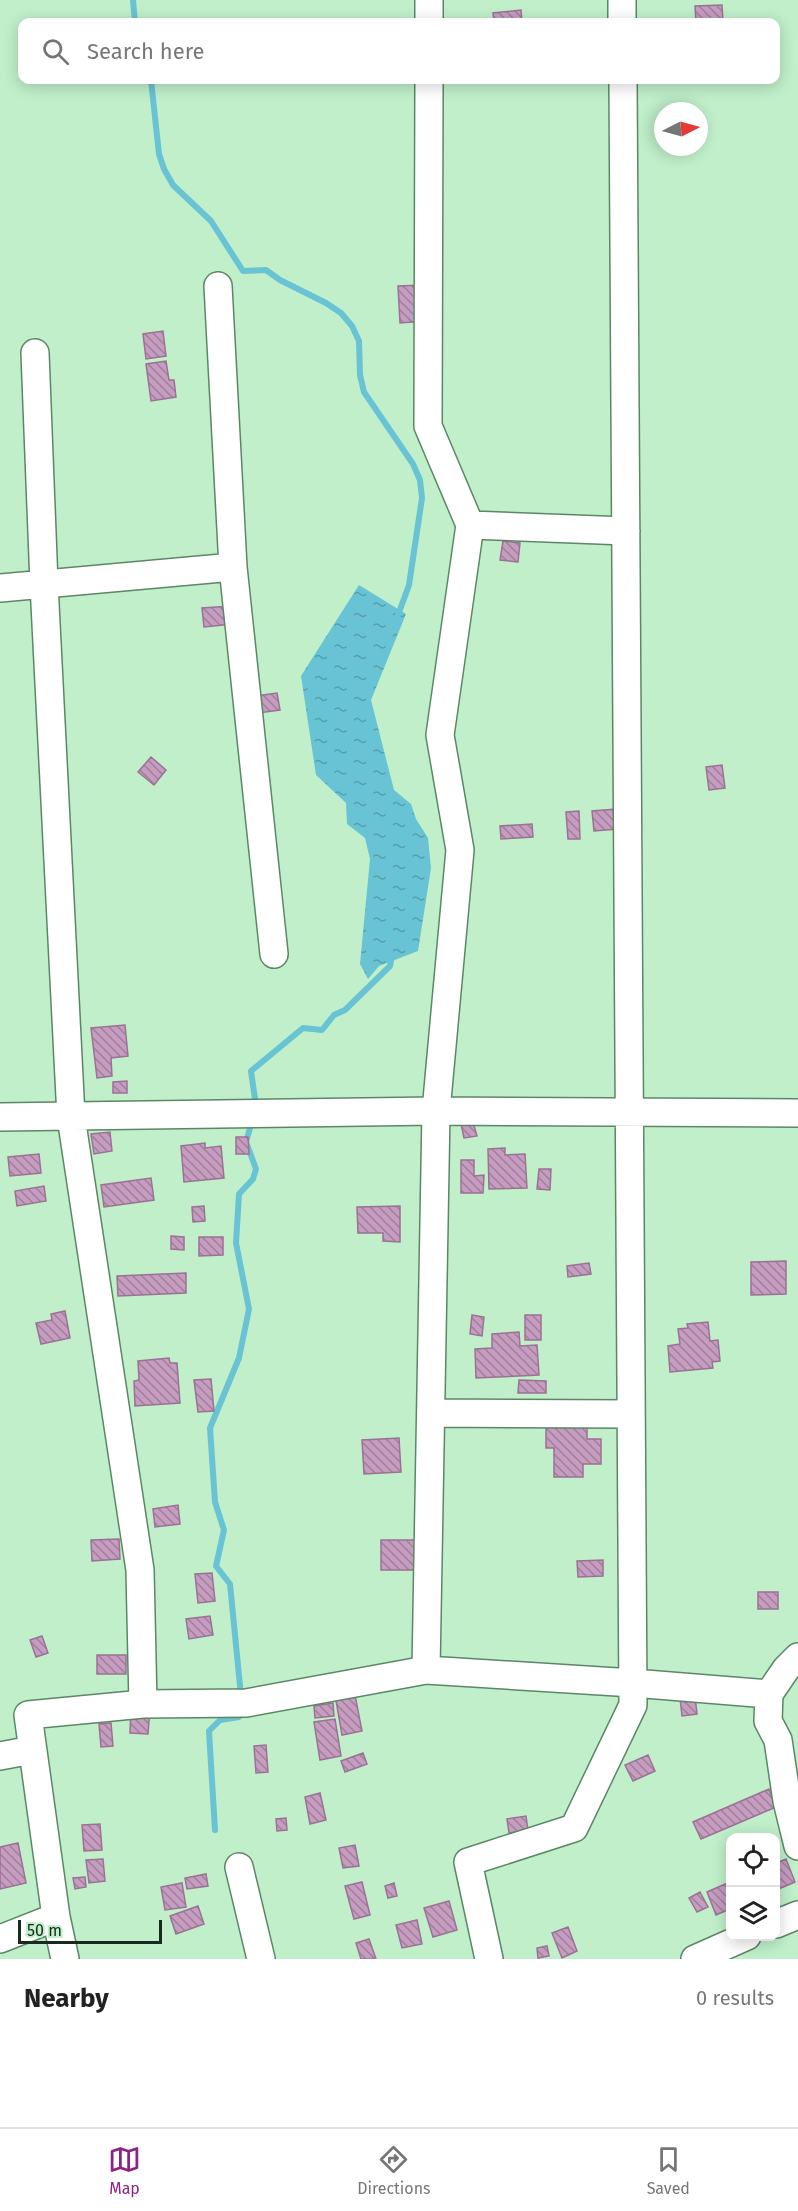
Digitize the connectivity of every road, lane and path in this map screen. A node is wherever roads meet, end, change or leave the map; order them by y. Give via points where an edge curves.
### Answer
1 (429, 0) edge
2 (622, 0) edge
3 (429, 18) edge
4 (622, 18) edge
5 (429, 84) edge
6 (623, 84) edge
7 (218, 286) dead end
8 (34, 353) dead end
9 (470, 525) junction
10 (626, 531) junction
11 (233, 567) junction
12 (44, 584) junction
13 (0, 588) edge
14 (274, 954) dead end
15 (436, 1111) junction
16 (630, 1113) junction
17 (798, 1113) edge
18 (0, 1117) edge
19 (71, 1117) junction
20 (430, 1413) junction
21 (632, 1414) junction
22 (794, 1665) edge
23 (426, 1670) junction
24 (633, 1683) junction
25 (769, 1694) junction
26 (143, 1704) junction
27 (32, 1750) junction
28 (0, 1756) edge
29 (798, 1845) edge
30 (239, 1867) dead end
31 (798, 1915) edge
32 (56, 1917) junction
33 (780, 1922) edge
34 (0, 1939) edge
35 (736, 1941) edge
36 (65, 1959) edge
37 (261, 1959) edge
38 (489, 1959) edge
39 (695, 1959) edge

1 - 3 street
2 - 4 street
5 - 9 street via 428,426
6 - 10 street
7 - 11 street
8 - 12 street
9 - 10 street
9 - 15 street via 440,735 460,850
10 - 16 street
11 - 12 street
11 - 14 street
12 - 13 street
12 - 19 street
15 - 16 street
15 - 19 street
15 - 20 street
16 - 17 street
16 - 21 street
18 - 19 street
19 - 26 street via 140,1570
20 - 21 street
20 - 23 street
21 - 24 street
22 - 25 street
23 - 24 street
23 - 26 street via 241,1704
24 - 25 street
24 - 38 street via 633,1705 574,1828 468,1862
25 - 29 street via 768,1721 778,1740
26 - 27 street via 28,1715
27 - 28 street
27 - 32 street
30 - 37 street
31 - 33 street
32 - 34 street
32 - 36 street
35 - 39 street

